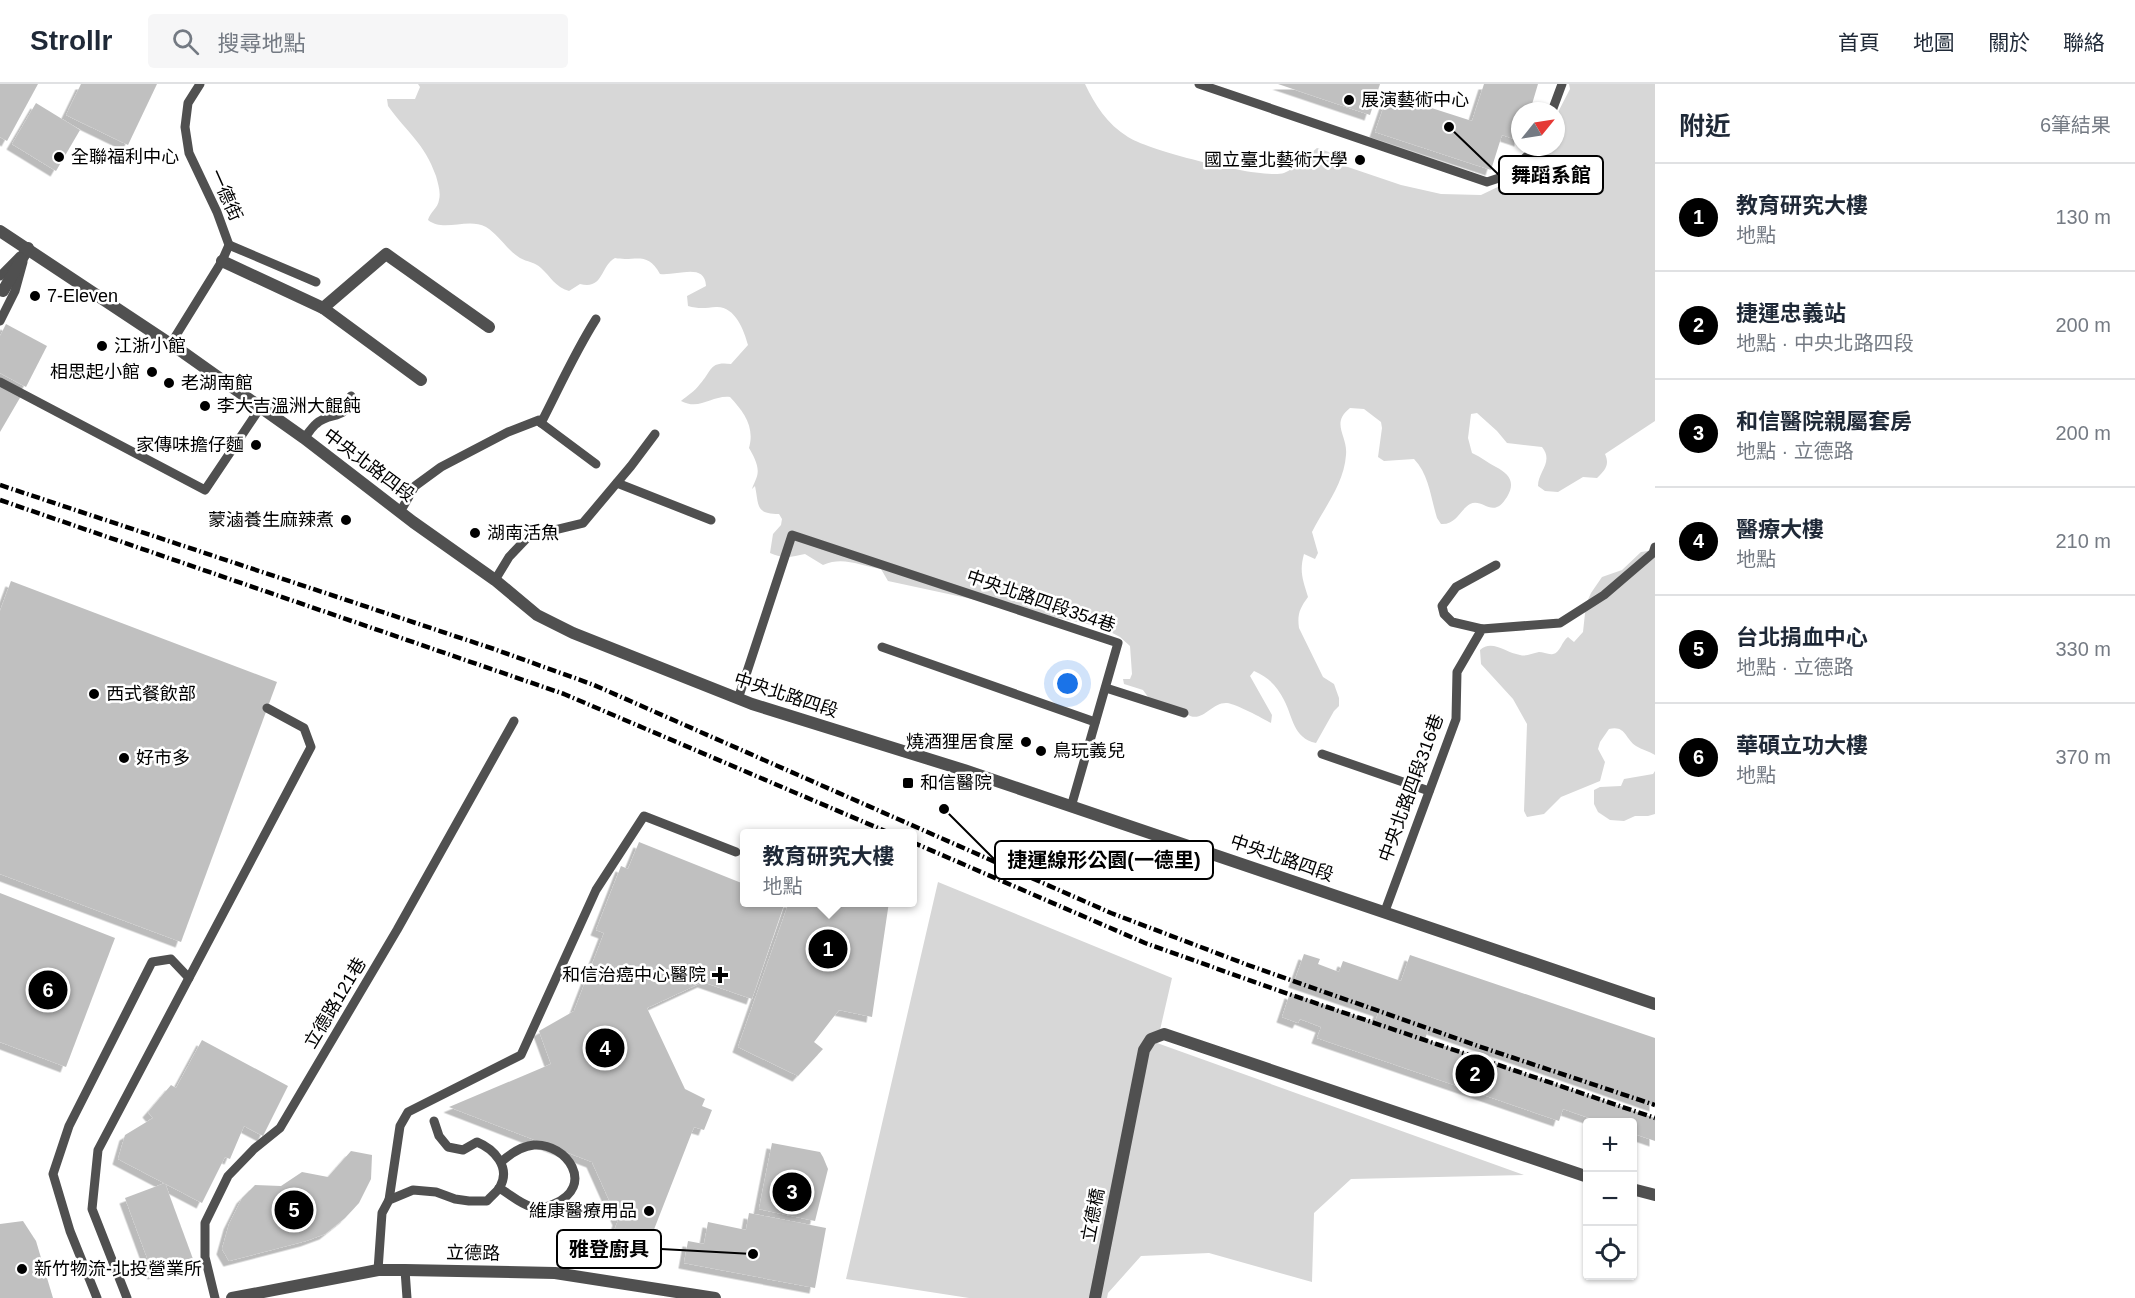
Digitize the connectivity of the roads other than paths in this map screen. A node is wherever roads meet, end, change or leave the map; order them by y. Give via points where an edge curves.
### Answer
1 (200, 84) edge
2 (1199, 84) edge
3 (1562, 84) edge
4 (1555, 102) edge
5 (1527, 156) edge
6 (0, 231) edge
7 (229, 244) junction
8 (28, 248) junction
9 (222, 261) junction
10 (0, 276) edge
11 (316, 282) dead end
12 (3, 291) dead end
13 (323, 308) junction
14 (596, 319) dead end
15 (0, 321) edge
16 (489, 327) dead end
17 (170, 345) junction
18 (421, 380) dead end
19 (0, 382) edge
20 (351, 396) dead end
21 (260, 408) junction
22 (541, 423) junction
23 (655, 434) dead end
24 (304, 438) junction
25 (596, 464) dead end
26 (617, 483) junction
27 (400, 512) junction
28 (711, 520) dead end
29 (1655, 547) edge
30 (1496, 565) dead end
31 (495, 580) junction
32 (1482, 629) junction
33 (882, 647) dead end
34 (1106, 688) junction
35 (738, 699) junction
36 (267, 708) dead end
37 (1184, 713) dead end
38 (514, 721) dead end
39 (1095, 722) junction
40 (1322, 754) dead end
41 (1429, 791) junction
42 (1071, 807) junction
43 (736, 852) dead end
44 (1385, 911) junction
45 (189, 978) junction
46 (1655, 1004) edge
47 (434, 1121) dead end
48 (501, 1162) junction
49 (1583, 1176) edge
50 (499, 1188) junction
51 (1637, 1190) edge
52 (1655, 1195) edge
53 (389, 1200) junction
54 (378, 1270) junction
55 (405, 1270) junction
56 (97, 1298) edge
57 (127, 1298) edge
58 (215, 1298) edge
59 (232, 1298) edge
60 (407, 1298) edge
61 (715, 1298) edge
62 (1095, 1298) edge

1 - 7 lane, 一德街 via 188,103 185,127 189,153
2 - 5 lane via 1487,182 1505,176
3 - 4 lane
6 - 8 street, 中央北路四段
7 - 9 lane, 一德街
7 - 11 lane
8 - 10 lane
8 - 12 street
8 - 15 lane via 15,291
8 - 17 street, 中央北路四段
9 - 13 street
9 - 17 lane, 一德街
13 - 16 street via 386,254
13 - 18 street
14 - 22 lane
17 - 21 street, 中央北路四段
19 - 21 lane via 205,490
20 - 24 lane via 345,413 318,422
21 - 24 street, 中央北路四段
22 - 25 lane
22 - 27 lane via 540,420 508,432 441,467 415,486
23 - 26 lane
24 - 27 street, 中央北路四段
26 - 28 lane
26 - 31 lane via 583,524 529,536
27 - 31 street, 中央北路四段
29 - 32 lane via 1604,595 1560,623
30 - 32 lane via 1456,587 1442,606 1444,615 1452,622
31 - 35 street, 中央北路四段 via 537,615 573,633
32 - 41 lane, 中央北路四段316巷 via 1457,672 1456,719
33 - 39 lane
34 - 35 lane, 中央北路四段354巷 via 1118,643 792,535
34 - 37 lane
34 - 39 lane, 中央北路四段354巷
35 - 42 street, 中央北路四段
36 - 45 lane via 304,728 311,747
38 - 58 lane, 立德路121巷 via 280,1128 228,1176 206,1223 205,1257
39 - 42 lane, 中央北路四段354巷
40 - 41 lane
41 - 44 lane, 中央北路四段316巷
42 - 44 street, 中央北路四段
43 - 53 lane via 644,816 596,890 521,1055 408,1112 400,1126
44 - 46 street, 中央北路四段
45 - 56 lane via 171,959 153,962 69,1126 53,1174 70,1231
45 - 57 lane via 98,1150 93,1209
47 - 48 lane via 448,1147 463,1150 477,1142 489,1148
48 - 50 lane via 504,1175
48 - 50 lane via 524,1148 547,1147 570,1164 575,1187 569,1196 546,1208 533,1208
49 - 62 street, 立德橋 via 1164,1034 1151,1039 1144,1050
50 - 53 lane via 487,1201 413,1190
51 - 52 street
53 - 54 lane via 382,1213
54 - 55 street, 立德路
54 - 59 street, 立德路
55 - 60 lane
55 - 61 street, 立德路 via 555,1273

